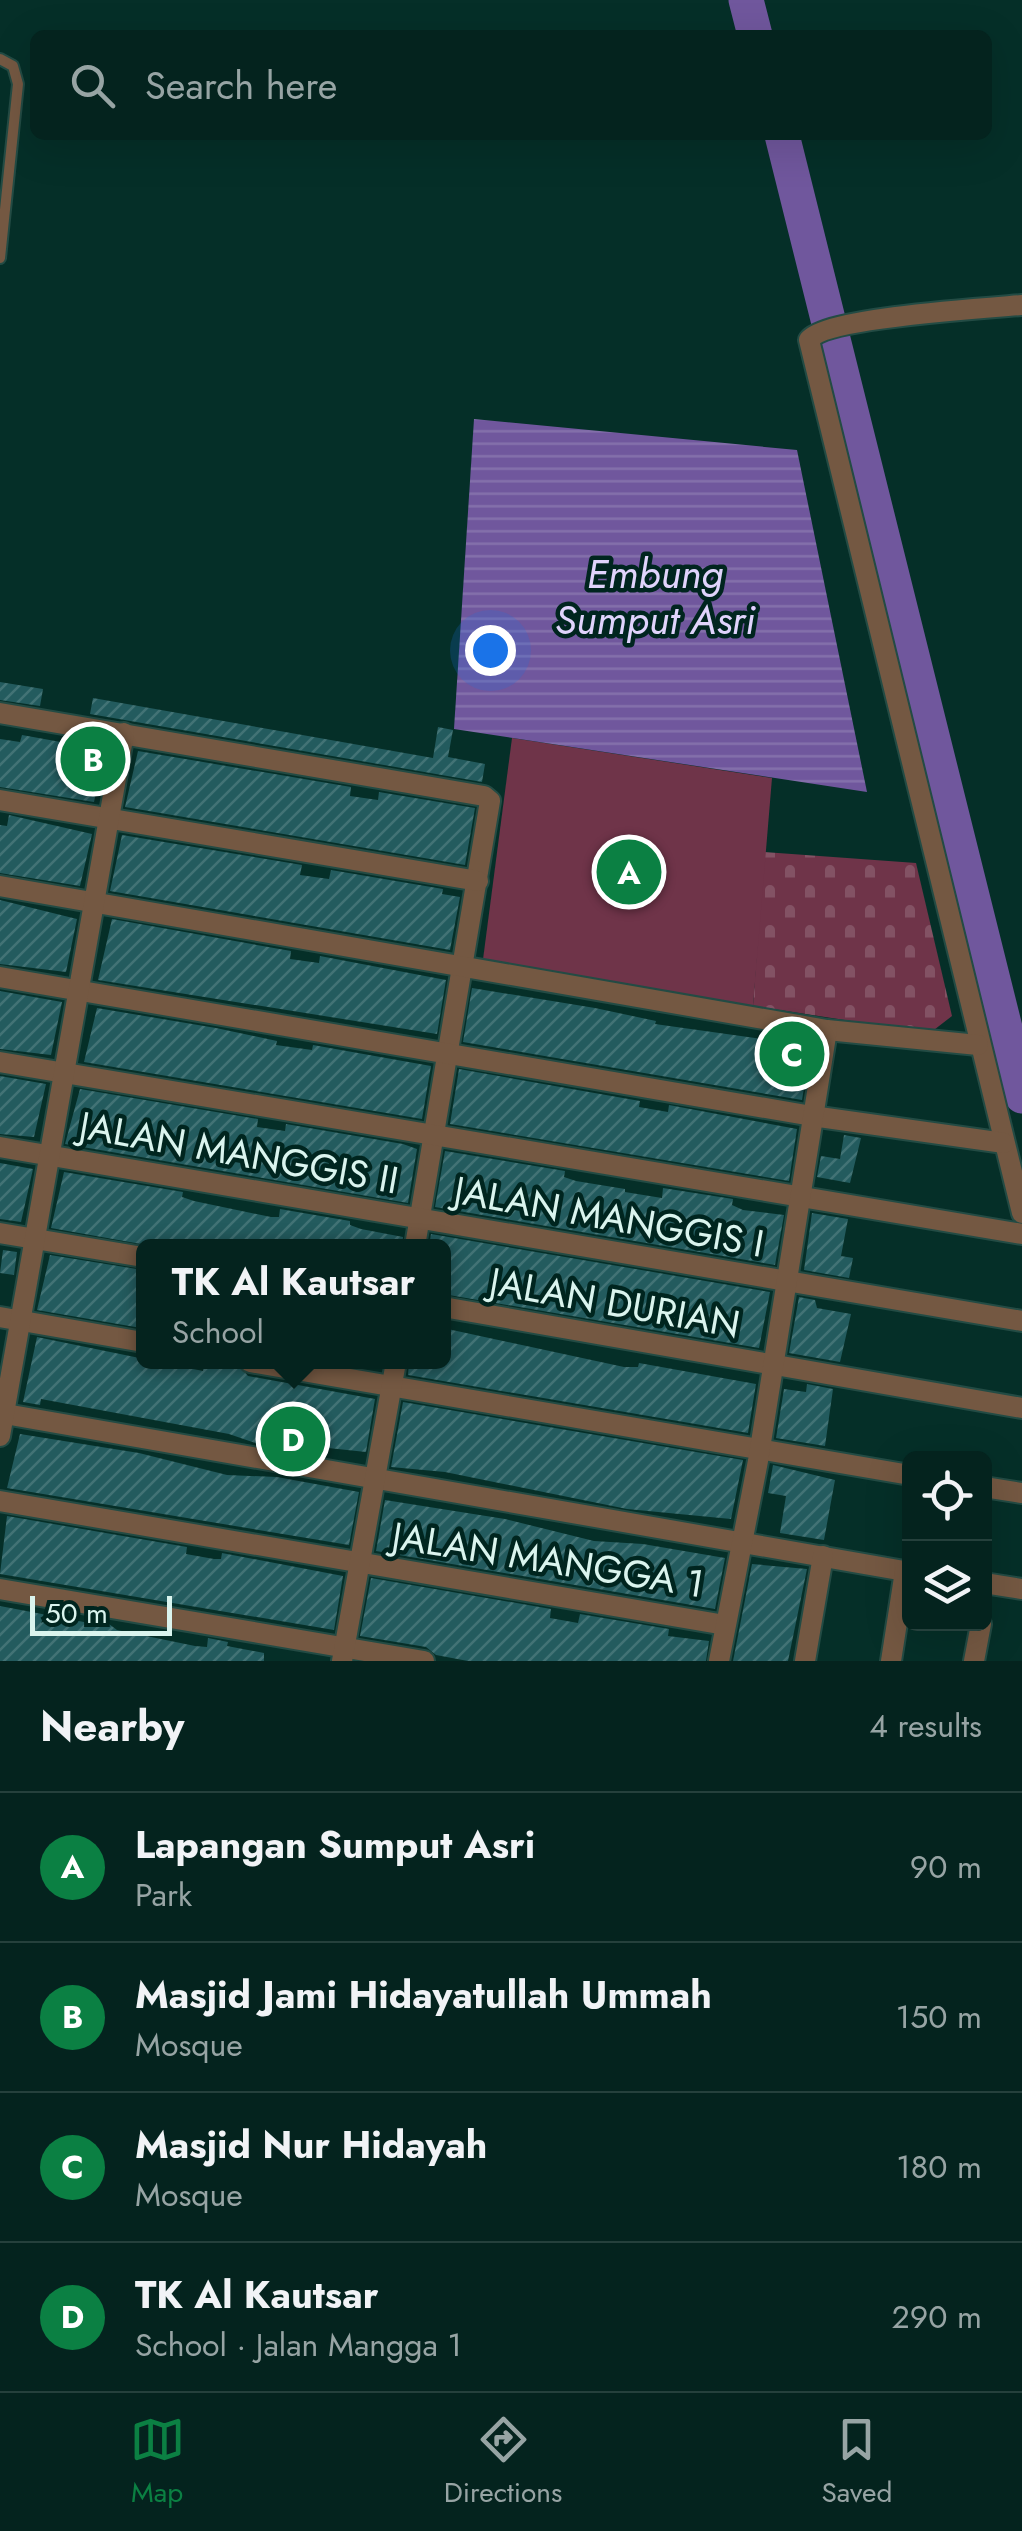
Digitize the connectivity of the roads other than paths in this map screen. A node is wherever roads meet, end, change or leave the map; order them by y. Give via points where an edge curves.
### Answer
1 (0, 59) edge
2 (0, 258) edge
3 (1022, 304) edge
4 (0, 713) edge
5 (124, 733) junction
6 (0, 800) edge
7 (111, 820) junction
8 (478, 881) junction
9 (0, 886) edge
10 (93, 903) junction
11 (466, 964) junction
12 (0, 976) edge
13 (78, 990) junction
14 (827, 1030) junction
15 (978, 1045) junction
16 (449, 1054) junction
17 (0, 1062) edge
18 (63, 1073) junction
19 (812, 1116) junction
20 (435, 1136) junction
21 (1004, 1143) junction
22 (0, 1147) edge
23 (48, 1156) junction
24 (798, 1198) junction
25 (1022, 1213) edge
26 (420, 1220) junction
27 (0, 1233) edge
28 (1022, 1234) edge
29 (417, 1239) edge
30 (34, 1240) junction
31 (136, 1256) edge
32 (787, 1283) junction
33 (451, 1308) edge
34 (0, 1316) edge
35 (22, 1320) junction
36 (1022, 1321) edge
37 (136, 1341) edge
38 (774, 1368) junction
39 (289, 1369) edge
40 (395, 1369) edge
41 (391, 1387) junction
42 (1022, 1408) edge
43 (2, 1414) edge
44 (0, 1436) edge
45 (760, 1451) junction
46 (902, 1474) edge
47 (373, 1476) junction
48 (992, 1488) edge
49 (1022, 1493) edge
50 (0, 1501) edge
51 (740, 1539) junction
52 (823, 1556) junction
53 (360, 1565) junction
54 (902, 1571) edge
55 (0, 1588) edge
56 (992, 1589) edge
57 (1022, 1589) edge
58 (902, 1600) edge
59 (725, 1625) junction
60 (979, 1631) edge
61 (343, 1654) edge
62 (424, 1661) edge
63 (719, 1661) edge
64 (805, 1661) edge
65 (891, 1661) edge
66 (974, 1661) edge

1 - 2 lane via 13,66 18,84
3 - 15 street via 857,322 815,332 809,340
4 - 5 street
5 - 7 street
5 - 8 street via 484,796 491,808
6 - 7 street
7 - 8 street
7 - 10 street
8 - 11 street
9 - 10 street
10 - 11 street
10 - 13 street
11 - 14 street
11 - 16 street
12 - 13 street
13 - 16 street
13 - 18 street
14 - 15 street
14 - 19 street
15 - 21 street
16 - 19 street
16 - 20 street
17 - 18 street
18 - 20 street
18 - 23 street
19 - 21 street
19 - 24 street
20 - 24 street
20 - 26 street
21 - 25 street
22 - 23 street, JALAN MANGGIS II
23 - 26 street, JALAN MANGGIS II
23 - 30 street
24 - 28 street
24 - 32 street
26 - 29 street
26 - 32 street, JALAN MANGGIS I
27 - 30 street
30 - 31 street
30 - 35 street
32 - 36 street, JALAN MANGGIS I
32 - 38 street
33 - 38 street, JALAN DURIAN
34 - 35 street
35 - 37 street
35 - 43 street
38 - 42 street, JALAN DURIAN
38 - 45 street
39 - 41 street
40 - 41 street
41 - 45 street
41 - 47 street
43 - 44 street
43 - 47 street
45 - 46 street
45 - 51 street
47 - 51 street
47 - 53 street
48 - 49 street
50 - 53 street, JALAN MANGGA 1
51 - 52 street
51 - 59 street
52 - 54 street
52 - 64 street
53 - 59 street, JALAN MANGGA 1
53 - 61 street
55 - 61 street
56 - 57 street
58 - 65 street
59 - 63 street
60 - 66 street
61 - 62 street

